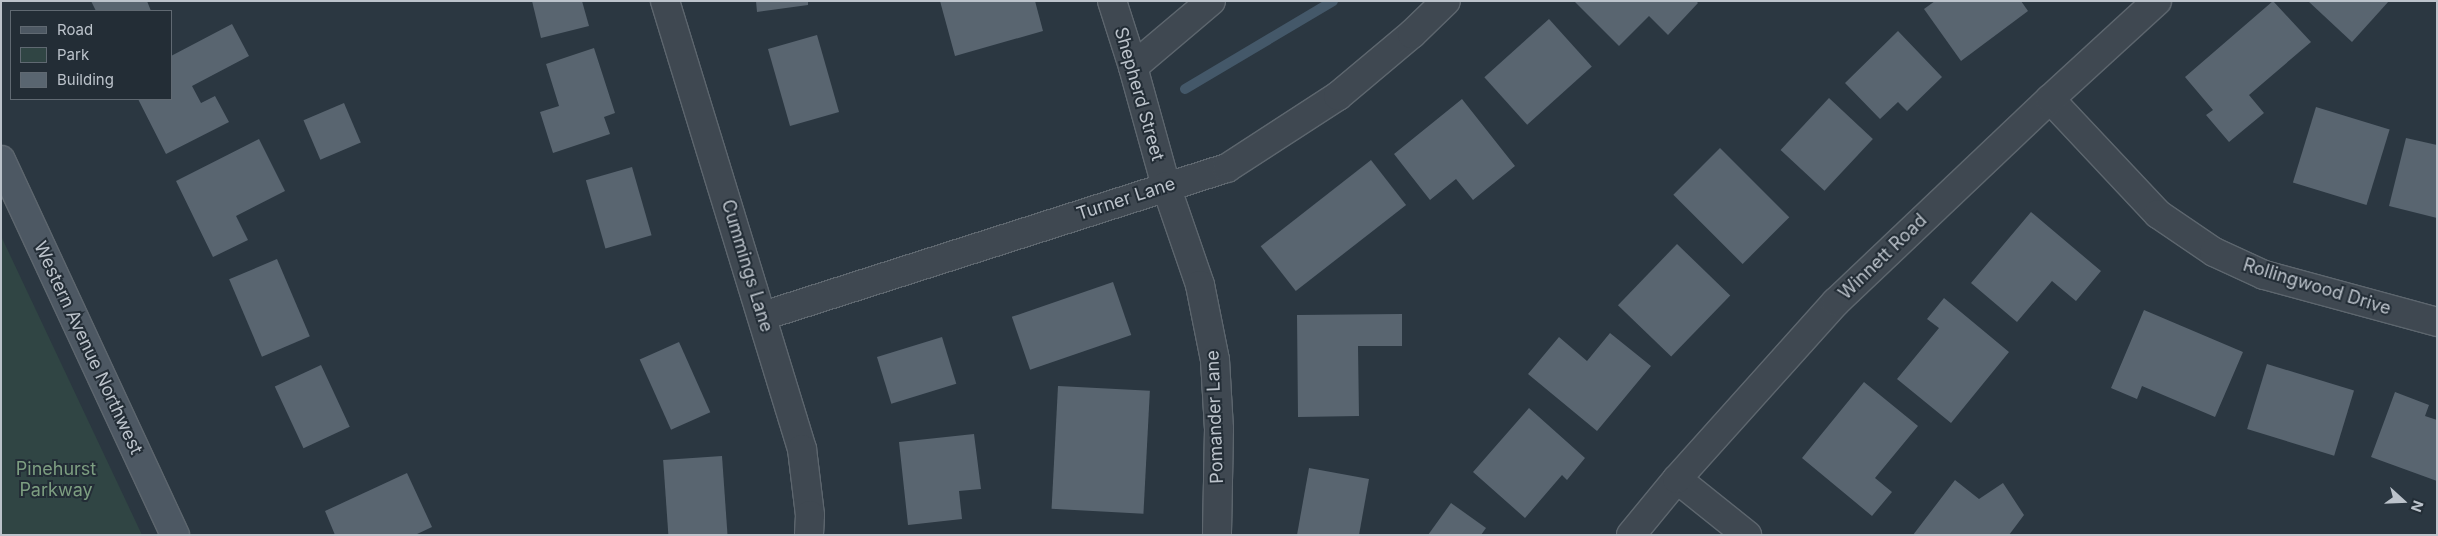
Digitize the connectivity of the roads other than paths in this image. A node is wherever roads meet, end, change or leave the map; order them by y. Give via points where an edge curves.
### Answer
1 (665, 1) edge
2 (1112, 1) edge
3 (1211, 1) edge
4 (1446, 1) edge
5 (2157, 1) edge
6 (1134, 67) junction
7 (2050, 98) junction
8 (1, 160) edge
9 (1166, 186) junction
10 (763, 316) junction
11 (2437, 322) edge
12 (1677, 479) junction
13 (176, 535) edge
14 (809, 535) edge
15 (1217, 535) edge
16 (1631, 535) edge
17 (1747, 535) edge

1 - 10 street, Cummings Lane
2 - 6 street, Shepherd Street
3 - 6 street
4 - 9 street, Turner Lane via 1338,96 1294,127 1227,168
5 - 7 street, Winnett Road
6 - 9 street, Shepherd Street
7 - 11 street, Rollingwood Drive via 2158,214 2214,252 2264,275
7 - 12 street, Winnett Road via 1836,302
8 - 13 street, Western Avenue Northwest
9 - 10 street, Turner Lane
9 - 15 street, Pomander Lane via 1200,286 1215,360 1219,429
10 - 14 street, Cummings Lane via 802,449 810,515
12 - 16 street, Winnett Road
12 - 17 street

